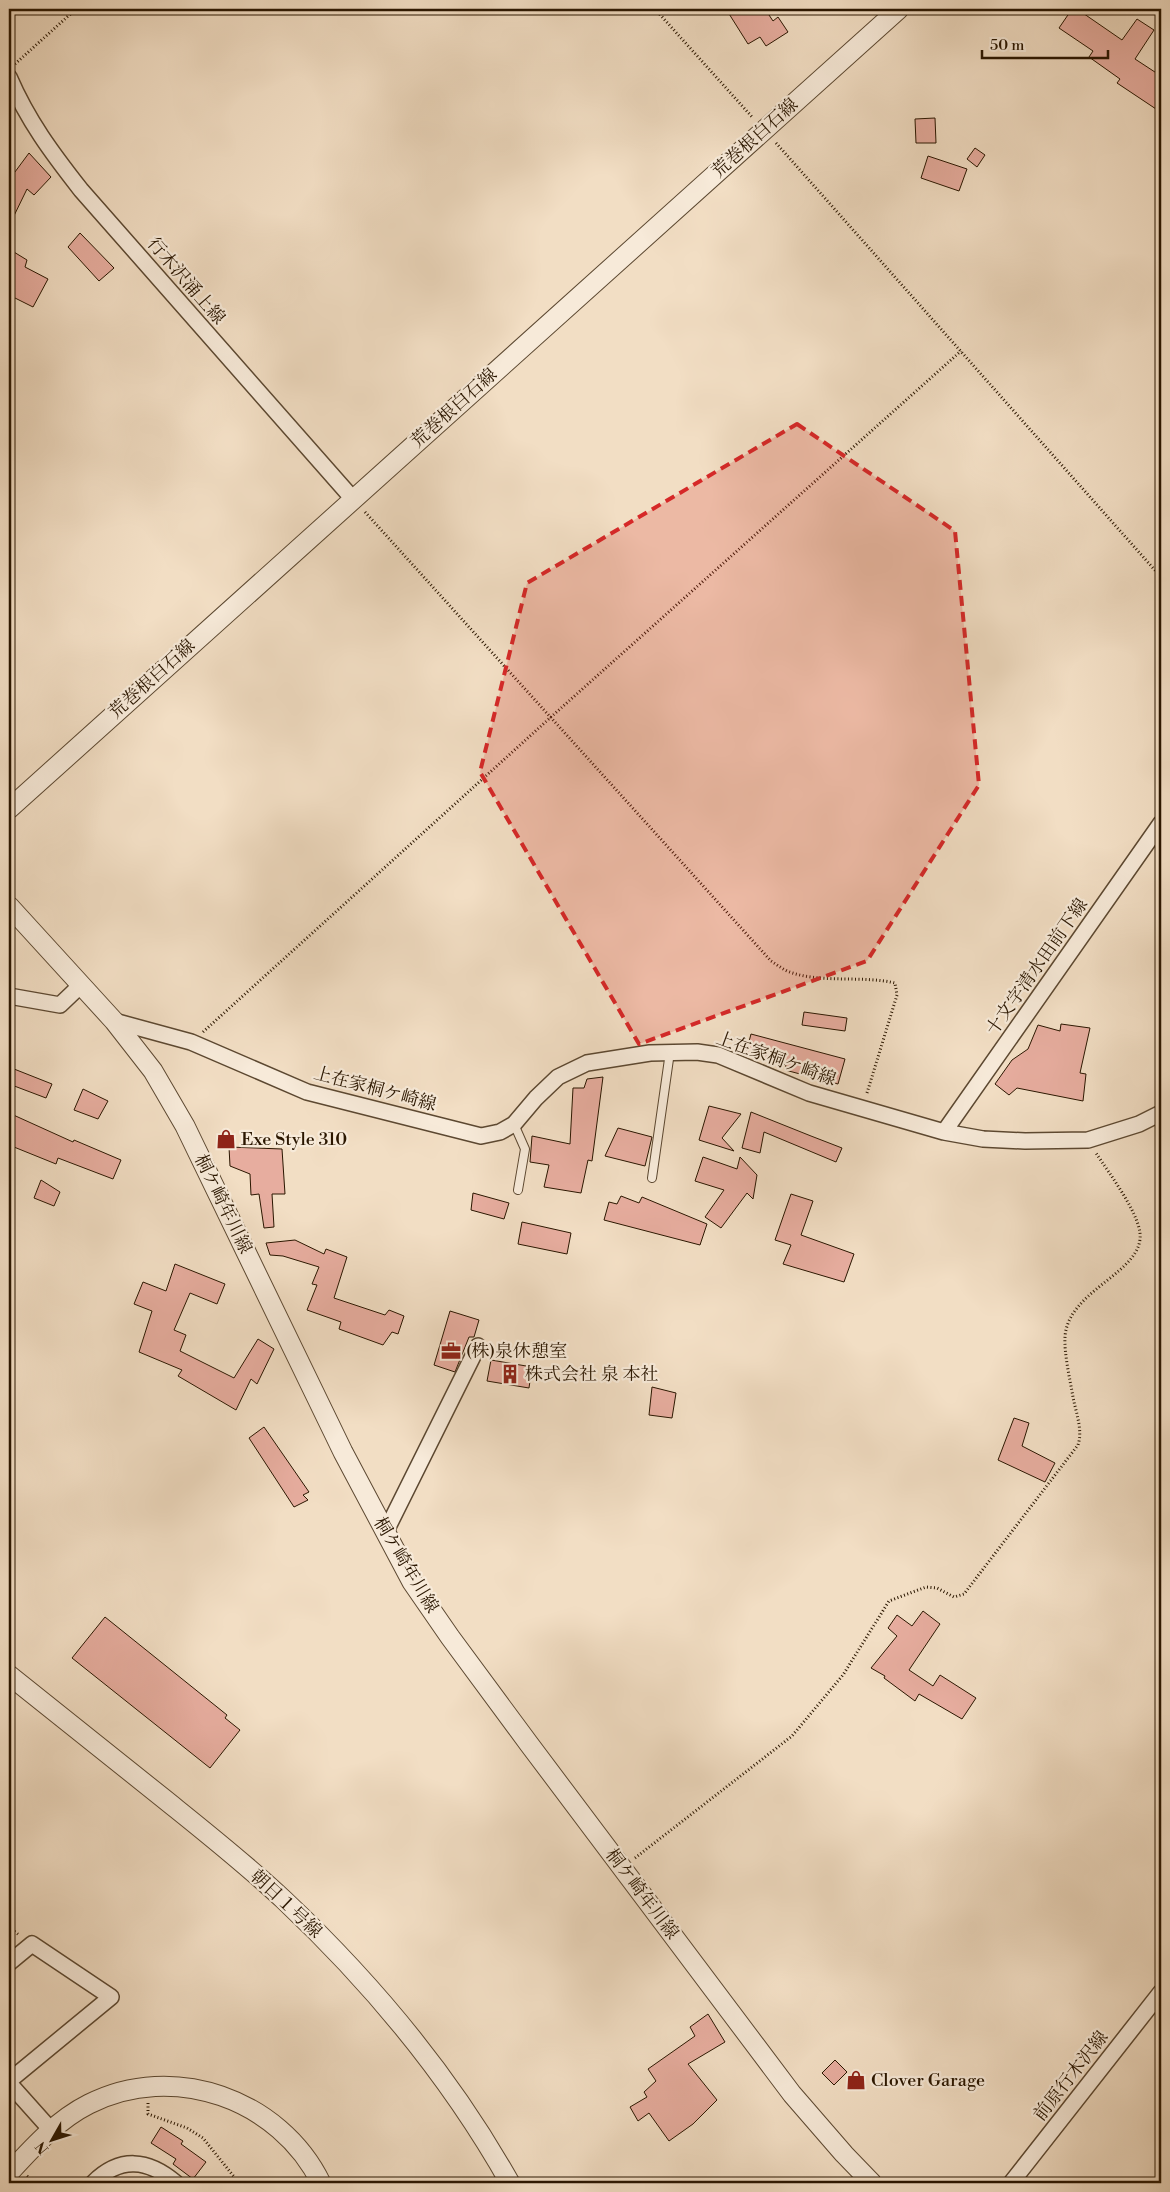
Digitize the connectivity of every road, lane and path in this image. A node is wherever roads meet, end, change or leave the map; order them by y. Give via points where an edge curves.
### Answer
1 (76, 9) edge
2 (655, 9) edge
3 (899, 9) edge
4 (9, 69) edge
5 (9, 77) edge
6 (764, 130) junction
7 (961, 351) junction
8 (353, 499) junction
9 (1161, 577) edge
10 (551, 717) junction
11 (9, 809) edge
12 (1161, 824) edge
13 (9, 906) edge
14 (81, 985) junction
15 (9, 996) edge
16 (114, 1021) junction
17 (191, 1042) junction
18 (670, 1052) junction
19 (862, 1108) junction
20 (1161, 1114) edge
21 (514, 1124) junction
22 (944, 1132) junction
23 (1088, 1140) junction
24 (652, 1178) dead end
25 (518, 1190) dead end
26 (478, 1346) dead end
27 (385, 1533) junction
28 (9, 1675) edge
29 (623, 1868) junction
30 (9, 1963) edge
31 (1161, 1992) edge
32 (9, 2082) edge
33 (148, 2087) junction
34 (51, 2130) junction
35 (9, 2173) edge
36 (93, 2183) edge
37 (176, 2183) edge
38 (240, 2183) edge
39 (321, 2183) edge
40 (510, 2183) edge
41 (872, 2183) edge
42 (1011, 2183) edge

1 - 4 path
2 - 6 path
3 - 6 street, 荒巻根白石線
5 - 8 street, 行木沢涌上線 via 39,135 81,190
6 - 7 path
6 - 8 street, 荒巻根白石線
7 - 9 path
7 - 10 path
8 - 10 path
8 - 11 street, 荒巻根白石線
10 - 17 path
10 - 19 path via 771,961 787,971 808,976 879,979 895,983 898,995
12 - 22 street, 十文字清水田前下線
13 - 14 street, 桐ケ崎年川線
14 - 15 street via 60,1005
14 - 16 street, 桐ケ崎年川線
16 - 17 street, 上在家桐ケ崎線
16 - 27 street, 桐ケ崎年川線 via 153,1071 185,1126
17 - 21 street, 上在家桐ケ崎線 via 307,1092 471,1134 481,1136 500,1132
18 - 19 street, 上在家桐ケ崎線 via 718,1055 809,1093
18 - 21 street, 上在家桐ケ崎線 via 587,1063 558,1077
18 - 24 lane
19 - 22 street, 上在家桐ケ崎線
20 - 23 street, 上在家桐ケ崎線
21 - 25 lane via 525,1149
22 - 23 street, 上在家桐ケ崎線 via 984,1139
23 - 29 path via 1129,1205 1140,1233 1138,1249 1130,1260 1075,1307 1068,1321 1065,1338 1081,1436 1078,1445 964,1594 954,1597 937,1588 926,1587 889,1602 843,1675 792,1736
26 - 27 street
27 - 29 street, 桐ケ崎年川線 via 412,1582 450,1637
28 - 40 street, 朝日１号線 via 223,1846 325,1941 424,2053
29 - 41 street, 桐ケ崎年川線 via 792,2094
30 - 32 street via 32,1944 111,1997
31 - 42 street, 前原行木沢線
32 - 34 street
33 - 34 street via 89,2104
33 - 38 path via 148,2114 187,2128 203,2138
33 - 39 street via 192,2088 224,2096 249,2107 287,2136 302,2152
34 - 35 street
36 - 37 street via 111,2169 134,2164 163,2172

